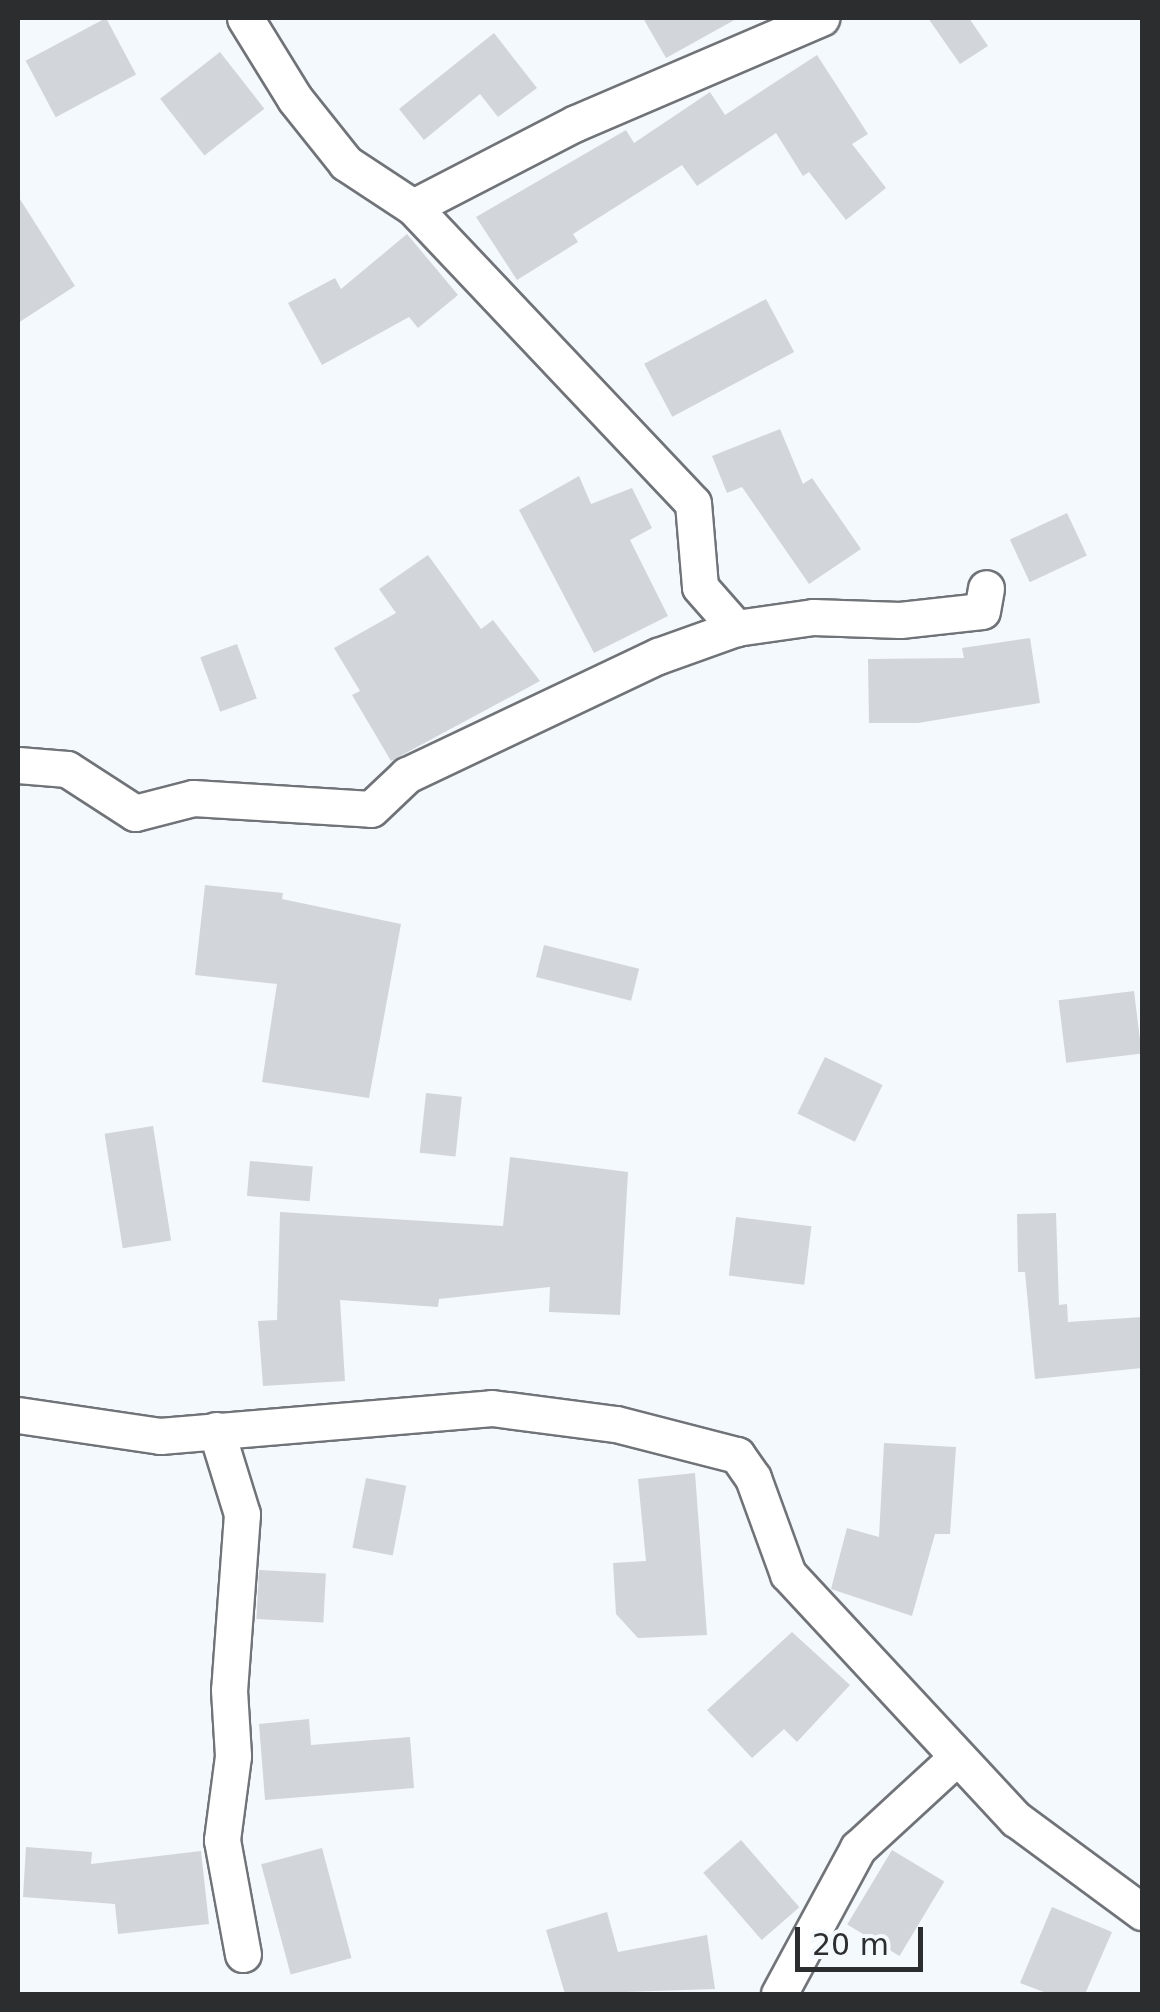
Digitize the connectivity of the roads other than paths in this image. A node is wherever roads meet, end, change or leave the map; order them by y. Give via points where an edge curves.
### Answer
1 (246, 18) edge
2 (821, 18) edge
3 (413, 207) junction
4 (986, 588) dead end
5 (736, 628) junction
6 (18, 764) edge
7 (18, 1415) edge
8 (216, 1430) junction
9 (956, 1758) junction
10 (1142, 1912) edge
11 (243, 1954) dead end
12 (780, 1994) edge

1 - 3 street via 295,99 346,164
2 - 3 street via 609,108
3 - 5 street via 694,502 700,587
4 - 5 street via 982,611 900,620 813,617
5 - 6 street via 658,656 407,776 371,809 193,798 135,813 67,768
7 - 8 street via 160,1436
8 - 9 street via 492,1408 633,1427 737,1454 753,1478 788,1574
8 - 11 street via 242,1514 230,1690 233,1756 222,1840
9 - 10 street via 1016,1820
9 - 12 street via 858,1848

